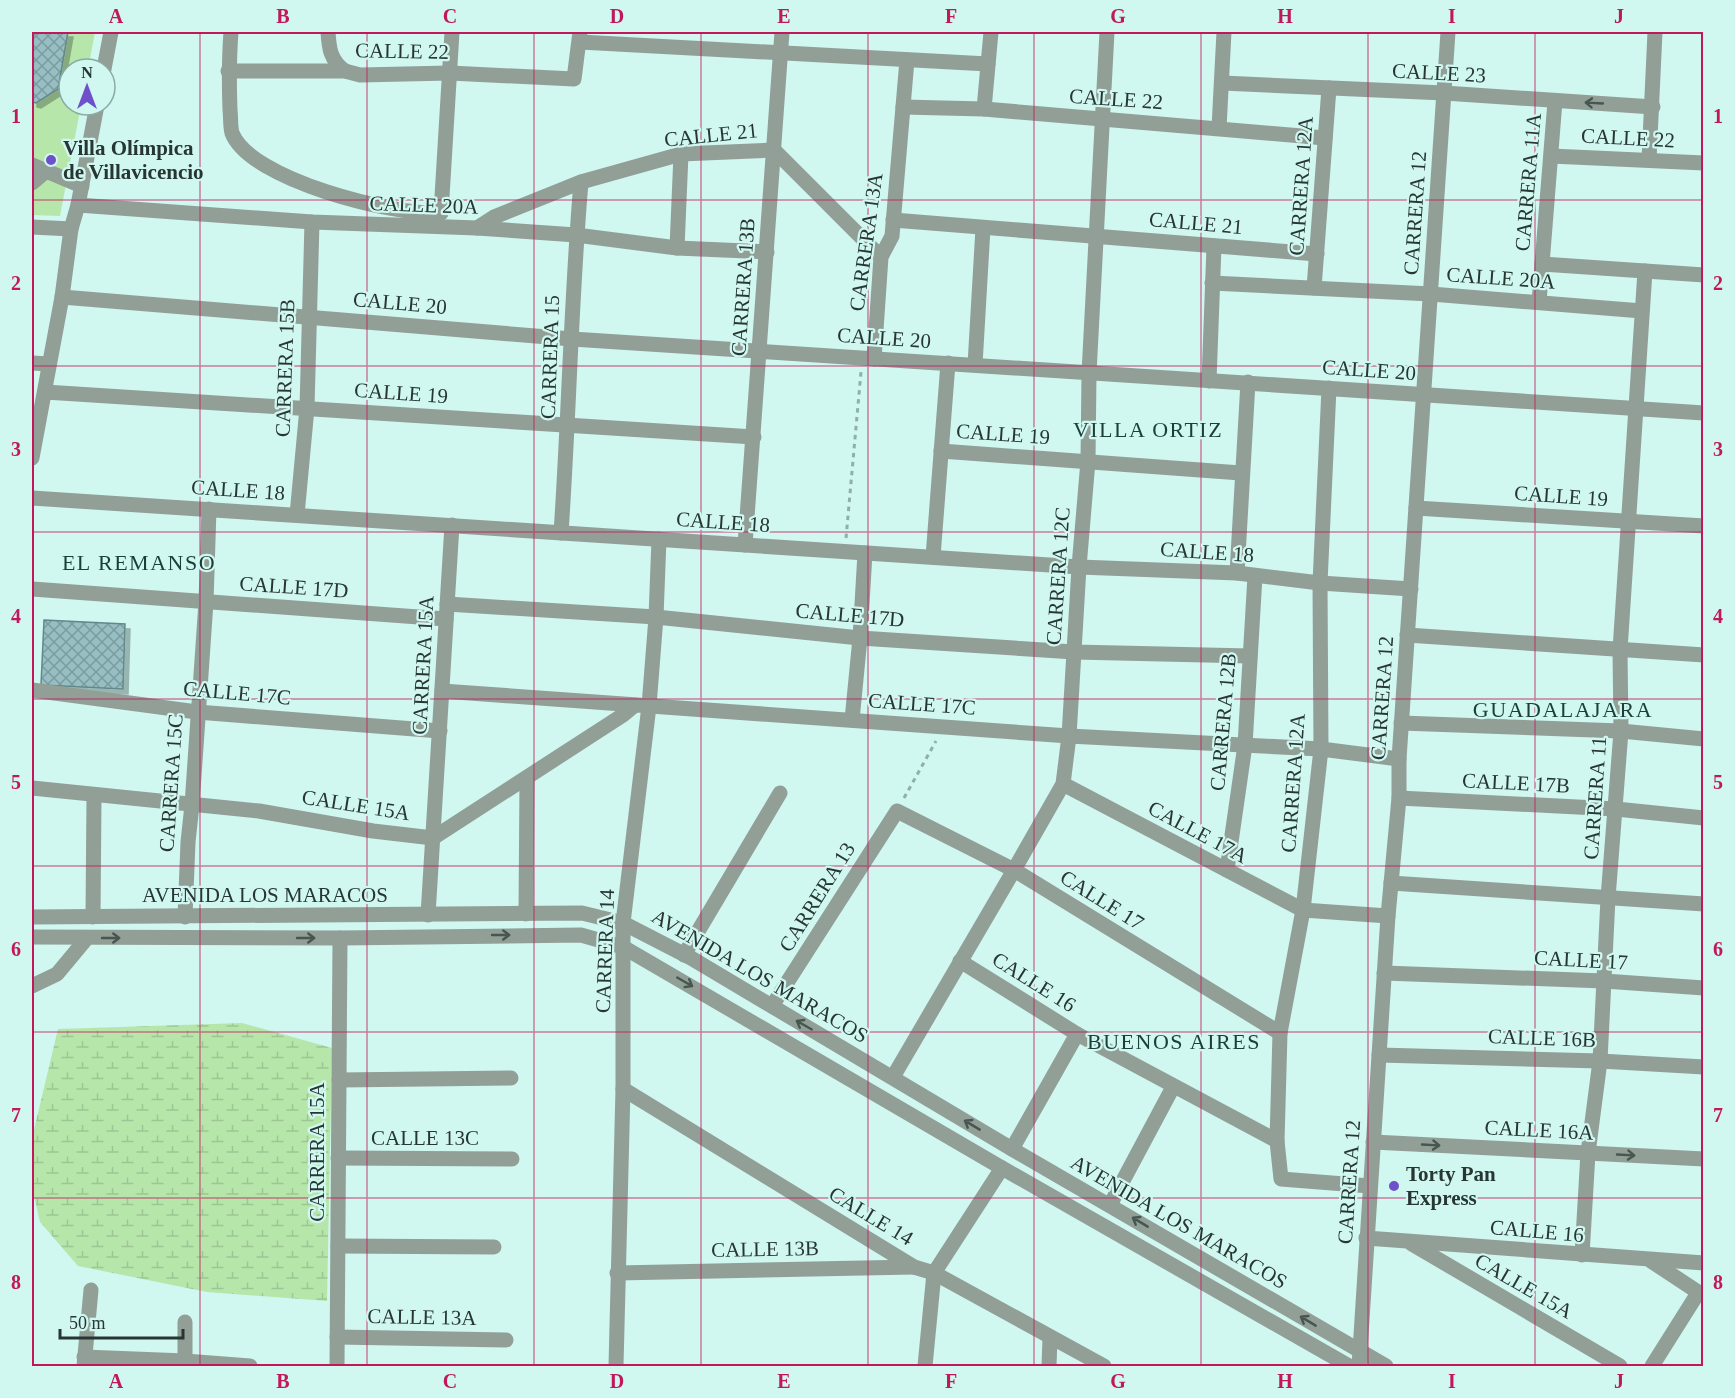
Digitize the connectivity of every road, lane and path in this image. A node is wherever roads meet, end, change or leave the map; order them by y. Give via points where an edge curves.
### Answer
1 (111, 32) edge
2 (231, 32) edge
3 (328, 32) edge
4 (452, 32) edge
5 (782, 32) edge
6 (991, 32) edge
7 (1107, 32) edge
8 (1224, 32) edge
9 (1448, 32) edge
10 (1655, 32) edge
11 (580, 37) edge
12 (781, 53) junction
13 (106, 57) edge
14 (907, 60) junction
15 (988, 64) junction
16 (228, 71) junction
17 (345, 71) junction
18 (450, 73) junction
19 (1222, 83) junction
20 (1329, 88) junction
21 (1444, 93) junction
22 (1555, 101) junction
23 (903, 107) junction
24 (1653, 107) junction
25 (984, 109) junction
26 (95, 117) edge
27 (1103, 120) junction
28 (1219, 128) junction
29 (1325, 138) junction
30 (774, 150) junction
31 (681, 154) junction
32 (1551, 156) junction
33 (1649, 160) junction
34 (1704, 163) edge
35 (38, 168) edge
36 (581, 182) junction
37 (32, 183) edge
38 (82, 186) junction
39 (78, 206) junction
40 (441, 213) junction
41 (893, 220) junction
42 (312, 222) junction
43 (32, 226) edge
44 (459, 228) junction
45 (477, 228) junction
46 (983, 228) junction
47 (71, 229) junction
48 (576, 235) junction
49 (1096, 236) junction
50 (1214, 246) junction
51 (677, 248) junction
52 (767, 252) junction
53 (1317, 254) junction
54 (881, 257) junction
55 (1542, 264) junction
56 (1645, 271) junction
57 (1704, 275) edge
58 (1212, 283) junction
59 (1314, 288) junction
60 (1431, 294) junction
61 (62, 297) junction
62 (1539, 302) junction
63 (1642, 310) junction
64 (308, 316) junction
65 (572, 339) junction
66 (759, 351) junction
67 (868, 358) junction
68 (32, 363) edge
69 (948, 363) junction
70 (49, 364) junction
71 (975, 365) junction
72 (1089, 373) junction
73 (1209, 381) junction
74 (1248, 382) junction
75 (1329, 388) junction
76 (45, 392) junction
77 (1424, 394) junction
78 (307, 408) junction
79 (1636, 408) junction
80 (1704, 413) edge
81 (568, 426) junction
82 (754, 437) junction
83 (940, 451) junction
84 (32, 458) edge
85 (1088, 461) junction
86 (1241, 473) junction
87 (32, 498) edge
88 (1416, 508) junction
89 (209, 509) junction
90 (297, 515) junction
91 (1629, 521) junction
92 (452, 525) junction
93 (1704, 526) edge
94 (561, 533) junction
95 (659, 539) junction
96 (745, 545) junction
97 (845, 552) junction
98 (865, 553) junction
99 (933, 557) junction
100 (1079, 567) junction
101 (1237, 573) junction
102 (1255, 576) junction
103 (1320, 583) junction
104 (32, 589) edge
105 (1411, 589) junction
106 (206, 602) junction
107 (447, 611) junction
108 (656, 617) junction
109 (1407, 635) junction
110 (860, 638) junction
111 (1620, 650) junction
112 (1074, 652) junction
113 (1704, 655) edge
114 (1250, 656) junction
115 (32, 690) edge
116 (442, 691) junction
117 (642, 705) junction
118 (197, 712) junction
119 (852, 720) junction
120 (1401, 723) junction
121 (944, 727) junction
122 (440, 731) junction
123 (1621, 731) junction
124 (1069, 736) junction
125 (1704, 739) edge
126 (1245, 744) junction
127 (1321, 749) junction
128 (1399, 759) junction
129 (526, 778) junction
130 (1063, 784) junction
131 (32, 788) edge
132 (780, 793) dead end
133 (93, 795) junction
134 (1399, 798) junction
135 (192, 805) junction
136 (1616, 808) junction
137 (897, 811) junction
138 (1704, 818) edge
139 (433, 838) junction
140 (1014, 870) junction
141 (1227, 870) junction
142 (1391, 883) junction
143 (1608, 898) junction
144 (1704, 904) edge
145 (1303, 910) junction
146 (526, 914) junction
147 (428, 915) junction
148 (1388, 916) junction
149 (32, 917) edge
150 (93, 917) junction
151 (185, 917) junction
152 (623, 923) junction
153 (32, 937) edge
154 (87, 938) junction
155 (340, 938) junction
156 (623, 947) junction
157 (684, 955) junction
158 (960, 961) junction
159 (1384, 973) junction
160 (1604, 981) junction
161 (32, 986) edge
162 (1704, 988) edge
163 (772, 1006) junction
164 (1280, 1033) junction
165 (1077, 1034) junction
166 (1379, 1055) junction
167 (1600, 1061) junction
168 (1704, 1067) edge
169 (892, 1077) junction
170 (511, 1078) dead end
171 (339, 1080) junction
172 (1173, 1087) junction
173 (623, 1089) junction
174 (1276, 1141) junction
175 (1373, 1142) junction
176 (1012, 1149) junction
177 (1588, 1153) junction
178 (338, 1158) junction
179 (512, 1159) dead end
180 (1704, 1159) edge
181 (1002, 1168) junction
182 (1370, 1186) junction
183 (1110, 1204) junction
184 (1366, 1238) junction
185 (1407, 1241) junction
186 (338, 1246) junction
187 (494, 1247) dead end
188 (1582, 1255) junction
189 (1650, 1260) junction
190 (1704, 1263) edge
191 (914, 1267) junction
192 (617, 1273) junction
193 (934, 1273) junction
194 (91, 1290) dead end
195 (1701, 1295) edge
196 (185, 1322) dead end
197 (337, 1337) junction
198 (1050, 1338) junction
199 (506, 1340) dead end
200 (1359, 1359) edge
201 (185, 1361) junction
202 (84, 1362) edge
203 (250, 1366) edge
204 (337, 1366) edge
205 (616, 1366) edge
206 (925, 1366) edge
207 (1048, 1366) edge
208 (1104, 1366) edge
209 (1349, 1366) edge
210 (1386, 1366) edge
211 (1620, 1366) edge
212 (1652, 1366) edge

1 - 13 street
2 - 16 street
3 - 17 street via 331,54
4 - 18 street
5 - 12 street, CARRERA 13B
6 - 15 street
7 - 27 street, CARRERA 12C
8 - 19 street
9 - 21 street, CARRERA 12
10 - 24 street
11 - 12 street
11 - 18 street, CALLE 22 via 574,79
12 - 14 street
12 - 30 street, CARRERA 13B
14 - 15 street
14 - 23 street, CARRERA 13A
15 - 25 street
16 - 17 street, CALLE 22
16 - 40 street via 231,132 240,147 257,159 311,187 375,206
17 - 18 street, CALLE 22 via 360,75
18 - 40 street
19 - 20 street, CALLE 23
19 - 28 street
20 - 21 street, CALLE 23
20 - 29 street, CARRERA 12A
21 - 22 street, CALLE 23
21 - 60 street, CARRERA 12
24 -> 22 street, CALLE 23
22 - 32 street, CARRERA 11A
23 - 25 street, CALLE 22
23 - 41 street, CARRERA 13A
24 - 33 street
25 - 27 street, CALLE 22
26 - 38 street
27 - 28 street, CALLE 22
27 - 49 street, CARRERA 12C
28 - 29 street, CALLE 22
29 - 53 street, CARRERA 12A
30 - 31 street, CALLE 21
30 - 52 street, CARRERA 13B
30 - 54 street, CALLE 21
31 - 36 street, CALLE 21
31 - 51 street
32 - 33 street, CALLE 22
32 - 55 street, CARRERA 11A
33 - 34 street, CALLE 22
35 - 37 street
35 - 38 street
36 - 45 street, CALLE 21 via 494,217
36 - 48 street, CARRERA 15
38 - 39 street
39 - 42 street, CALLE 20A
39 - 47 street
40 - 44 street
41 - 46 street, CALLE 21
41 - 54 street, CARRERA 13A via 892,236
42 - 44 street, CALLE 20A
42 - 64 street, CARRERA 15B
43 - 47 street
44 - 45 street, CALLE 20A
45 - 48 street, CALLE 20A
46 - 49 street, CALLE 21
46 - 71 street
47 - 61 street
48 - 51 street, CALLE 20A
48 - 65 street, CARRERA 15
49 - 50 street, CALLE 21
49 - 72 street, CARRERA 12C
50 - 53 street, CALLE 21
50 - 58 street
51 - 52 street, CALLE 20A
52 - 66 street, CARRERA 13B
53 - 59 street, CARRERA 12A
54 - 67 street, CARRERA 13A
55 - 56 street
55 - 62 street, CARRERA 11A
56 - 57 street
56 - 63 street, CARRERA 11
58 - 59 street, CALLE 20A
58 - 73 street
59 - 60 street, CALLE 20A
60 - 62 street, CALLE 20A
60 - 77 street, CARRERA 12
61 - 64 street, CALLE 20
61 - 70 street
62 - 63 street, CALLE 20A
63 - 79 street, CARRERA 11
64 - 65 street, CALLE 20
64 - 78 street, CARRERA 15B
65 - 66 street, CALLE 20
65 - 81 street, CARRERA 15
66 - 67 street, CALLE 20
66 - 82 street, CARRERA 13B
67 - 69 street, CALLE 20
67 - 97 path
68 - 70 street
69 - 71 street, CALLE 20
69 - 83 street
70 - 76 street
71 - 72 street, CALLE 20
72 - 73 street, CALLE 20
72 - 85 street, CARRERA 12C
73 - 74 street, CALLE 20
74 - 75 street, CALLE 20
74 - 86 street
75 - 77 street, CALLE 20
75 - 103 street, CARRERA 12A
76 - 78 street, CALLE 19
76 - 84 street
77 - 79 street, CALLE 20
77 - 88 street, CARRERA 12
78 - 81 street, CALLE 19
78 - 90 street, CARRERA 15B
79 - 80 street, CALLE 20
79 - 91 street, CARRERA 11
81 - 82 street, CALLE 19
81 - 94 street, CARRERA 15
82 - 96 street, CARRERA 13B
83 - 85 street, CALLE 19
83 - 99 street
85 - 86 street, CALLE 19
85 - 100 street, CARRERA 12C
86 - 101 street
87 - 89 street, CALLE 18
88 - 91 street, CALLE 19
88 - 105 street, CARRERA 12
89 - 90 street, CALLE 18
89 - 106 street, CARRERA 15C
90 - 92 street, CALLE 18
91 - 93 street, CALLE 19
91 - 111 street, CARRERA 11
92 - 94 street, CALLE 18
92 - 107 street, CARRERA 15A
94 - 95 street, CALLE 18
95 - 96 street, CALLE 18
95 - 108 street, CARRERA 14
96 - 97 street, CALLE 18
97 - 98 street, CALLE 18
98 - 99 street, CALLE 18
98 - 110 street
99 - 100 street, CALLE 18
100 - 101 street, CALLE 18
100 - 112 street, CARRERA 12C
101 - 102 street, CALLE 18
102 - 103 street, CALLE 18
102 - 114 street, CARRERA 12B
103 - 105 street, CALLE 18
103 - 127 street, CARRERA 12A
104 - 106 street, CALLE 17D
105 - 109 street, CARRERA 12
106 - 107 street, CALLE 17D
106 - 118 street, CARRERA 15C
107 - 108 street, CALLE 17D
107 - 116 street, CARRERA 15A
108 - 110 street, CALLE 17D
108 - 117 street, CARRERA 14
109 - 111 street
109 - 120 street, CARRERA 12
110 - 112 street, CALLE 17D
110 - 119 street
111 - 113 street
111 - 123 street, CARRERA 11
112 - 114 street, CALLE 17D
112 - 124 street, CARRERA 12C
114 - 126 street, CARRERA 12B
115 - 118 street, CALLE 17C
116 - 117 street, CALLE 17C
116 - 122 street, CARRERA 15A
117 - 119 street, CALLE 17C
117 - 129 street, CALLE 15A
117 - 152 street, CARRERA 14
118 - 122 street, CALLE 17C
118 - 135 street, CARRERA 15C
119 - 121 street, CALLE 17C
120 - 123 street
120 - 128 street, CARRERA 12
121 - 124 street, CALLE 17C
121 - 137 path
122 - 139 street, CARRERA 15A
123 - 125 street
123 - 136 street, CARRERA 11
124 - 126 street, CALLE 17C
124 - 130 street, CARRERA 12C
126 - 127 street, CALLE 17C
126 - 141 street, CARRERA 12B
127 - 128 street, CALLE 17C
127 - 145 street, CARRERA 12A
128 - 134 street, CARRERA 12
129 - 139 street, CALLE 15A
129 - 146 street
130 - 140 street, CARRERA 12C
130 - 141 street, CALLE 17A
131 - 133 street, CALLE 15A
132 - 157 street
133 - 135 street, CALLE 15A
133 - 150 street
134 - 136 street, CALLE 17B
134 - 142 street, CARRERA 12
135 - 139 street, CALLE 15A via 259,811
135 - 151 street, CARRERA 15C
136 - 138 street, CALLE 17B
136 - 143 street, CARRERA 11
137 - 140 street, CALLE 17
137 - 163 street, CARRERA 13
139 - 147 street, CARRERA 15A
140 - 158 street, CARRERA 12C
140 - 164 street, CALLE 17
141 - 145 street, CALLE 17A
142 - 143 street
142 - 148 street, CARRERA 12
143 - 144 street
143 - 160 street, CARRERA 11
145 - 148 street, CALLE 17A
145 - 164 street, CARRERA 12A
146 - 147 street, AVENIDA LOS MARACOS
146 - 152 street, AVENIDA LOS MARACOS via 582,913
147 - 151 street, AVENIDA LOS MARACOS
148 - 159 street, CARRERA 12
149 - 150 street, AVENIDA LOS MARACOS
150 - 151 street, AVENIDA LOS MARACOS
152 - 156 street, CARRERA 14
152 - 157 street, AVENIDA LOS MARACOS
153 - 154 street, AVENIDA LOS MARACOS
154 -> 155 street, AVENIDA LOS MARACOS
154 - 161 street via 57,974
155 -> 156 street, AVENIDA LOS MARACOS via 580,935
155 - 171 street, CARRERA 15A
156 - 173 street, CARRERA 14
156 -> 181 street, AVENIDA LOS MARACOS
157 - 163 street, AVENIDA LOS MARACOS
158 - 165 street, CALLE 16
158 - 169 street, CARRERA 12C
159 - 160 street, CALLE 17
159 - 166 street, CARRERA 12
160 - 162 street, CALLE 17
160 - 167 street, CARRERA 11
169 -> 163 street, AVENIDA LOS MARACOS
164 - 174 street, CARRERA 12A
165 - 172 street, CALLE 16
165 - 176 street
166 - 167 street, CALLE 16B
166 - 175 street, CARRERA 12
167 - 168 street, CALLE 16B
167 - 177 street, CARRERA 11
176 -> 169 street, AVENIDA LOS MARACOS
170 - 171 street
171 - 178 street, CARRERA 15A
172 - 174 street, CALLE 16
172 - 183 street
173 - 191 street, CALLE 14
173 - 192 street, CARRERA 14
174 - 182 street, CARRERA 12A via 1281,1179
175 -> 177 street, CALLE 16A
175 - 182 street, CARRERA 12
176 - 183 street, AVENIDA LOS MARACOS
177 -> 180 street, CALLE 16A
177 - 188 street, CARRERA 11
178 - 179 street, CALLE 13C
178 - 186 street, CARRERA 15A
181 - 193 street
181 - 209 street, AVENIDA LOS MARACOS
182 - 184 street, CARRERA 12
200 -> 183 street, AVENIDA LOS MARACOS
184 - 185 street, CALLE 16
184 - 200 street, CARRERA 12
185 - 188 street, CALLE 16
185 - 211 street, CALLE 15A
186 - 187 street
186 - 197 street, CARRERA 15A
188 - 189 street, CALLE 16
189 - 190 street, CALLE 16
189 - 195 street
191 - 192 street, CALLE 13B
191 - 193 street, CALLE 14
192 - 205 street, CARRERA 14
193 - 198 street, CALLE 14
193 - 206 street
194 - 202 street
195 - 212 street
196 - 201 street
197 - 199 street, CALLE 13A
197 - 204 street, CARRERA 15A
198 - 207 street
198 - 208 street, CALLE 14
200 - 210 street, AVENIDA LOS MARACOS
201 - 202 street
201 - 203 street

